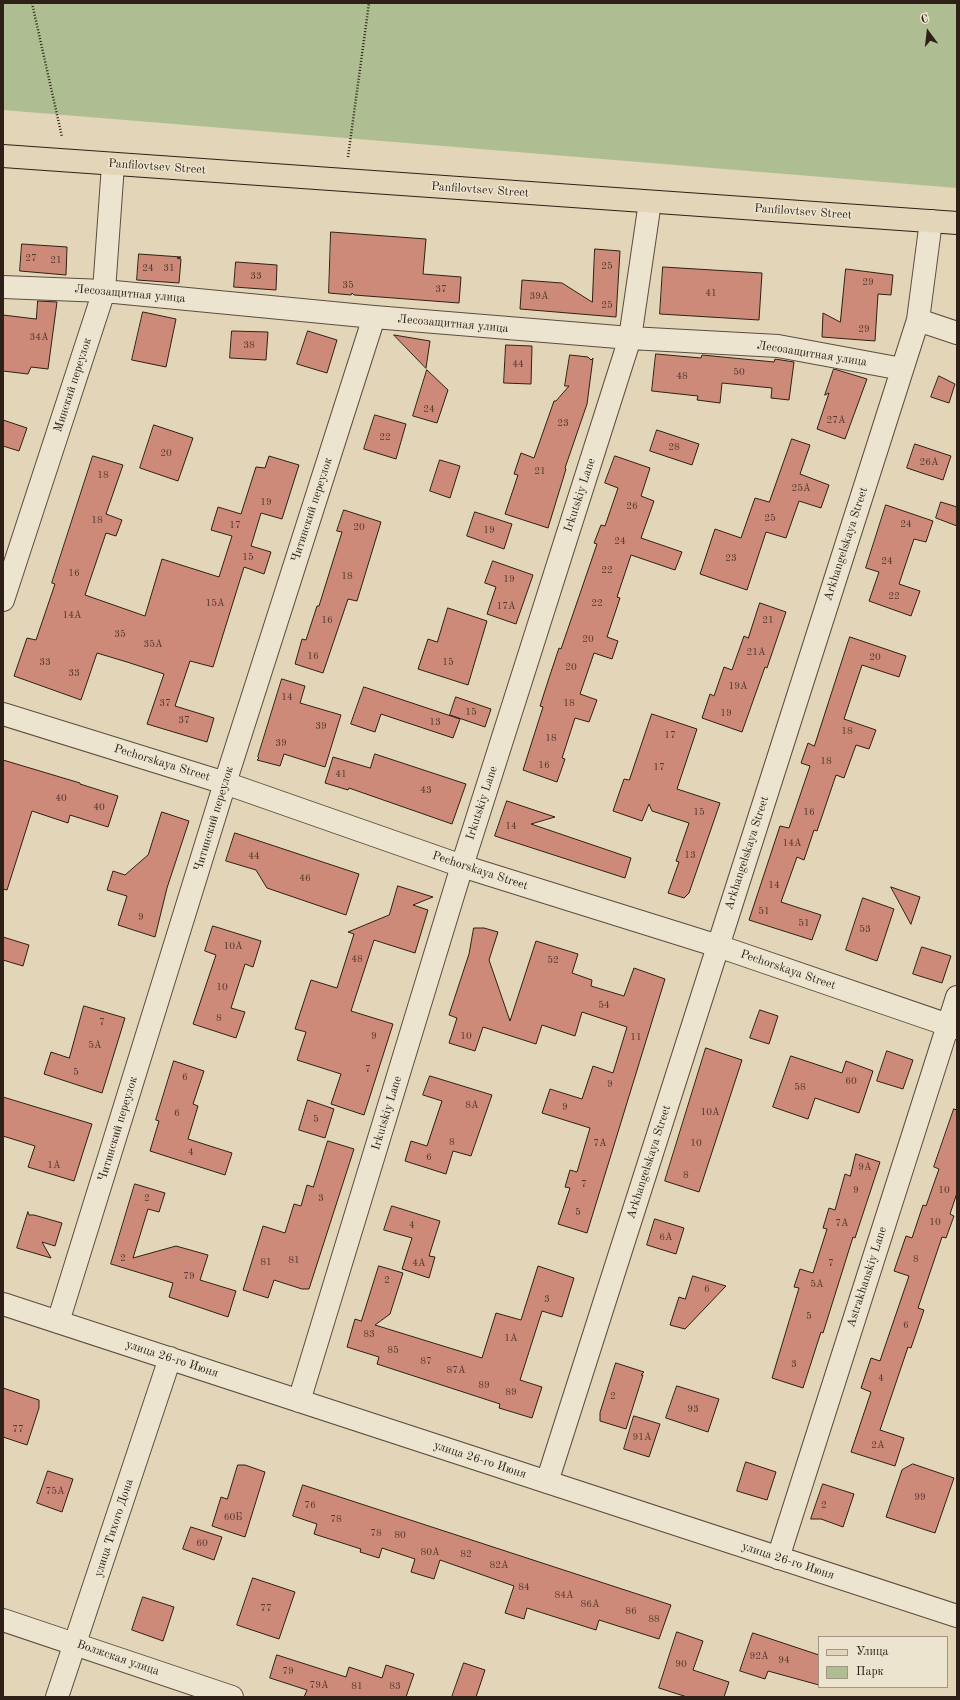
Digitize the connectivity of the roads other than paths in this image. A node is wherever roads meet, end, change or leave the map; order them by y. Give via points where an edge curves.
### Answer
1 (3, 156) edge
2 (113, 165) junction
3 (650, 202) junction
4 (931, 221) junction
5 (957, 223) edge
6 (3, 286) edge
7 (104, 291) junction
8 (374, 317) junction
9 (918, 320) junction
10 (957, 333) edge
11 (630, 338) junction
12 (902, 369) junction
13 (3, 600) edge
14 (3, 714) edge
15 (226, 783) junction
16 (462, 866) junction
17 (718, 946) junction
18 (957, 997) edge
19 (952, 1027) edge
20 (3, 1304) edge
21 (58, 1322) junction
22 (170, 1358) junction
23 (299, 1401) junction
24 (547, 1482) junction
25 (778, 1558) junction
26 (957, 1616) edge
27 (3, 1620) edge
28 (75, 1644) junction
29 (56, 1697) edge
30 (232, 1697) edge

1 - 2 main road, Panfilovtsev Street
2 - 3 main road, Panfilovtsev Street
2 - 7 street, Минский переулок
3 - 4 main road, Panfilovtsev Street
3 - 11 street, Irkutskiy Lane
4 - 5 main road, Panfilovtsev Street
4 - 9 street, Arkhangelskaya Street
6 - 7 street, Лесозащитная улица
7 - 8 street, Лесозащитная улица
7 - 13 street, Минский переулок
8 - 11 street, Лесозащитная улица
8 - 15 street, Читинский переулок
9 - 10 street
9 - 12 street, Arkhangelskaya Street
11 - 12 street, Лесозащитная улица via 778,346
11 - 16 street, Irkutskiy Lane
12 - 17 street, Arkhangelskaya Street
14 - 15 street, Pechorskaya Street
15 - 16 street, Pechorskaya Street
15 - 21 street, Читинский переулок
16 - 17 street, Pechorskaya Street
16 - 23 street, Irkutskiy Lane
17 - 19 street, Pechorskaya Street
17 - 24 street, Arkhangelskaya Street
18 - 19 street, Astrakhanskiy Lane
19 - 25 street, Astrakhanskiy Lane
20 - 21 street, улица 26-го Июня
21 - 22 street, улица 26-го Июня
22 - 23 street, улица 26-го Июня
22 - 28 street, улица Тихого Дона
23 - 24 street, улица 26-го Июня
24 - 25 street, улица 26-го Июня
25 - 26 street, улица 26-го Июня
27 - 28 street, Волжская улица
28 - 29 street, улица Тихого Дона
28 - 30 street, Волжская улица

